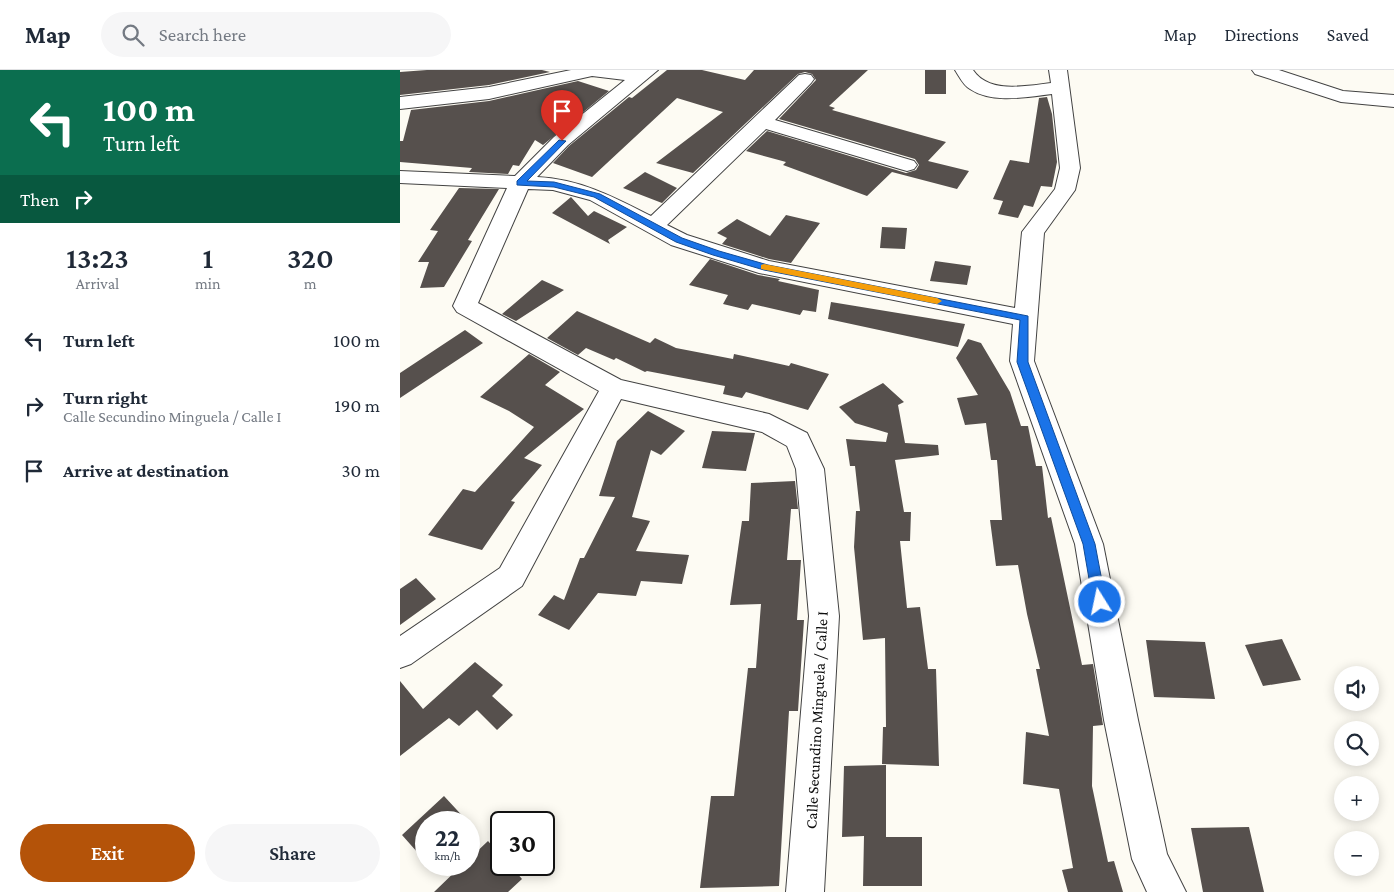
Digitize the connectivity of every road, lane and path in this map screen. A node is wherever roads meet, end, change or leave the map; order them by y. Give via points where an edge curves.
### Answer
1 (964, 70) edge
2 (1261, 70) edge
3 (645, 74) edge
4 (805, 79) dead end
5 (1058, 79) edge
6 (1394, 101) edge
7 (400, 103) edge
8 (762, 122) junction
9 (907, 165) dead end
10 (400, 177) edge
11 (520, 183) junction
12 (654, 225) junction
13 (1025, 318) junction
14 (614, 388) junction
15 (400, 654) edge
16 (806, 892) edge
17 (1167, 892) edge

1 - 5 street via 977,85 990,90 1021,92
2 - 6 street via 1341,96
3 - 7 street via 592,71 489,93
3 - 11 street, Calle Secundino Minguela / Calle I via 562,141
4 - 8 street
5 - 13 street via 1070,168 1065,190 1033,232
8 - 9 street
8 - 12 street
10 - 11 street
11 - 12 street via 554,184 597,196
11 - 14 street, Calle Secundino Minguela / Calle I via 465,306
12 - 13 street via 679,240 767,268
13 - 17 street via 1022,362 1089,544 1150,859
14 - 15 street via 510,577
14 - 16 street, Calle Secundino Minguela / Calle I via 769,424 798,440 810,469 824,616

